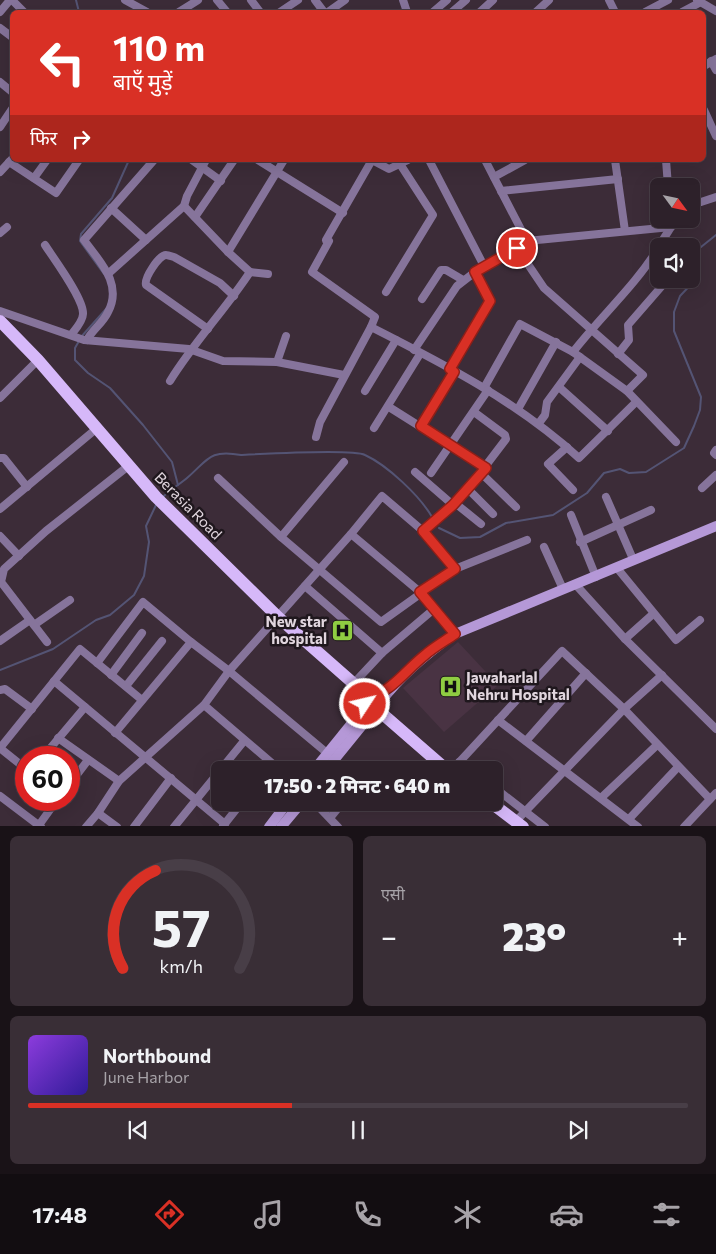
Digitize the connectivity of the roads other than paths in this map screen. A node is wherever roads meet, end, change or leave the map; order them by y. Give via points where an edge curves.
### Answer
1 (11, 0) edge
2 (125, 0) edge
3 (198, 0) edge
4 (217, 0) edge
5 (298, 0) edge
6 (345, 0) edge
7 (447, 0) edge
8 (466, 0) edge
9 (493, 0) edge
10 (549, 0) edge
11 (668, 0) edge
12 (698, 1) edge
13 (22, 10) edge
14 (143, 10) edge
15 (182, 10) edge
16 (225, 10) edge
17 (283, 10) edge
18 (331, 10) edge
19 (435, 10) edge
20 (454, 10) edge
21 (482, 10) edge
22 (538, 10) edge
23 (649, 10) edge
24 (685, 10) edge
25 (716, 11) edge
26 (0, 12) edge
27 (0, 28) edge
28 (10, 36) edge
29 (714, 60) edge
30 (716, 70) edge
31 (10, 112) edge
32 (706, 114) edge
33 (0, 127) edge
34 (716, 136) edge
35 (10, 161) edge
36 (14, 162) edge
37 (46, 162) edge
38 (78, 162) edge
39 (152, 162) edge
40 (194, 162) edge
41 (205, 162) edge
42 (233, 162) edge
43 (261, 162) edge
44 (283, 162) edge
45 (374, 162) edge
46 (377, 162) edge
47 (404, 162) edge
48 (430, 162) edge
49 (486, 162) edge
50 (521, 162) edge
51 (615, 162) edge
52 (666, 162) edge
53 (202, 168) junction
54 (277, 171) junction
55 (0, 172) edge
56 (494, 177) junction
57 (34, 178) junction
58 (667, 178) edge
59 (618, 179) junction
60 (221, 181) junction
61 (501, 191) junction
62 (716, 198) edge
63 (700, 202) edge
64 (184, 206) junction
65 (111, 208) junction
66 (343, 213) junction
67 (195, 217) junction
68 (7, 227) dead end
69 (650, 227) edge
70 (626, 231) junction
71 (0, 233) edge
72 (146, 240) junction
73 (527, 240) junction
74 (45, 245) dead end
75 (517, 248) junction
76 (228, 252) junction
77 (650, 262) edge
78 (484, 266) junction
79 (250, 272) junction
80 (475, 272) junction
81 (109, 273) junction
82 (268, 274) dead end
83 (463, 280) junction
84 (660, 288) edge
85 (386, 292) dead end
86 (234, 296) junction
87 (422, 299) dead end
88 (0, 311) edge
89 (0, 321) edge
90 (371, 327) junction
91 (208, 329) junction
92 (590, 329) junction
93 (0, 330) edge
94 (73, 336) junction
95 (286, 336) dead end
96 (86, 340) junction
97 (396, 340) junction
98 (556, 342) junction
99 (189, 350) junction
100 (417, 352) junction
101 (576, 354) junction
102 (618, 354) junction
103 (277, 362) junction
104 (36, 363) junction
105 (452, 370) junction
106 (344, 375) junction
107 (170, 380) dead end
108 (559, 387) junction
109 (486, 389) junction
110 (628, 390) junction
111 (365, 391) dead end
112 (0, 398) edge
113 (636, 402) junction
114 (389, 407) junction
115 (518, 409) junction
116 (474, 412) junction
117 (539, 423) junction
118 (421, 426) junction
119 (374, 428) dead end
120 (93, 431) junction
121 (608, 431) junction
122 (316, 437) dead end
123 (676, 442) dead end
124 (451, 446) junction
125 (567, 447) junction
126 (716, 450) edge
127 (716, 455) edge
128 (0, 458) edge
129 (344, 462) dead end
130 (125, 469) junction
131 (484, 470) junction
132 (415, 472) dead end
133 (431, 473) dead end
134 (716, 475) edge
135 (218, 478) dead end
136 (27, 487) junction
137 (702, 488) dead end
138 (468, 489) junction
139 (573, 490) dead end
140 (606, 497) dead end
141 (454, 504) junction
142 (516, 507) dead end
143 (0, 509) edge
144 (651, 510) dead end
145 (494, 514) dead end
146 (571, 515) dead end
147 (481, 524) dead end
148 (618, 524) junction
149 (716, 526) edge
150 (423, 531) junction
151 (351, 534) junction
152 (0, 536) edge
153 (282, 537) junction
154 (528, 540) dead end
155 (580, 542) junction
156 (544, 547) dead end
157 (19, 556) junction
158 (633, 559) junction
159 (617, 568) junction
160 (455, 569) junction
161 (320, 570) junction
162 (596, 577) junction
163 (576, 585) junction
164 (305, 586) junction
165 (563, 589) junction
166 (3, 592) edge
167 (420, 592) junction
168 (70, 600) dead end
169 (434, 609) junction
170 (653, 614) junction
171 (276, 619) junction
172 (700, 620) dead end
173 (32, 622) junction
174 (142, 633) dead end
175 (455, 634) junction
176 (625, 639) junction
177 (0, 641) edge
178 (162, 641) dead end
179 (47, 642) dead end
180 (191, 642) junction
181 (382, 652) junction
182 (97, 663) junction
183 (229, 670) junction
184 (586, 673) junction
185 (662, 674) junction
186 (111, 675) junction
187 (54, 681) junction
188 (354, 683) junction
189 (126, 686) junction
190 (0, 690) edge
191 (142, 700) junction
192 (372, 704) junction
193 (204, 705) junction
194 (85, 707) junction
195 (32, 709) junction
196 (624, 709) junction
197 (498, 720) junction
198 (716, 729) edge
199 (115, 733) junction
200 (58, 738) junction
201 (244, 741) junction
202 (526, 741) junction
203 (657, 745) junction
204 (52, 746) edge
205 (0, 748) edge
206 (327, 753) junction
207 (147, 758) junction
208 (15, 760) edge
209 (88, 760) junction
210 (269, 761) edge
211 (321, 761) edge
212 (332, 761) edge
213 (437, 761) edge
214 (460, 761) edge
215 (678, 767) junction
216 (80, 771) edge
217 (563, 772) junction
218 (170, 778) junction
219 (119, 781) junction
220 (503, 793) edge
221 (0, 796) edge
222 (713, 796) edge
223 (601, 798) junction
224 (195, 799) junction
225 (526, 809) junction
226 (50, 811) edge
227 (235, 811) edge
228 (281, 811) edge
229 (294, 811) edge
230 (323, 811) edge
231 (336, 811) edge
232 (502, 811) edge
233 (98, 813) junction
234 (330, 818) junction
235 (629, 820) junction
236 (519, 824) edge
237 (224, 825) edge
238 (40, 826) edge
239 (86, 826) edge
240 (117, 826) edge
241 (134, 826) edge
242 (174, 826) edge
243 (269, 826) edge
244 (281, 826) edge
245 (338, 826) edge
246 (545, 826) edge
247 (638, 826) edge
248 (684, 826) edge

1 - 13 street
1 - 26 street
2 - 14 street
3 - 15 street
4 - 16 street
5 - 17 street
6 - 18 street
7 - 19 street
8 - 20 street
9 - 21 street
10 - 22 street
11 - 23 street
12 - 24 street
12 - 25 street
27 - 28 street
29 - 30 street
31 - 33 street
32 - 34 street
35 - 55 street
36 - 57 street
37 - 57 street
38 - 57 street via 56,193
39 - 65 street
40 - 53 street
41 - 53 street
42 - 60 street
43 - 54 street
44 - 54 street
45 - 66 street
46 - 47 street via 389,169
47 - 85 street via 433,215
48 - 78 street
49 - 56 street
50 - 56 street
51 - 59 street
52 - 58 street
53 - 60 street
53 - 64 street
54 - 66 street
54 - 76 street
56 - 61 street
59 - 61 street
59 - 70 street
60 - 67 street
61 - 73 street
62 - 63 street
64 - 67 street
64 - 72 street
65 - 72 street
65 - 81 street via 84,240
66 - 90 street via 312,272 375,317
67 - 76 street
68 - 71 street
69 - 70 street
70 - 73 street
72 - 81 street
73 - 75 street
74 - 94 street via 76,292 83,312
75 - 78 street
75 - 92 street via 544,288
76 - 79 street
77 - 92 street
78 - 80 street
79 - 82 street
79 - 86 street
80 - 83 street
80 - 105 street via 490,301
81 - 96 street via 113,300 108,313
83 - 87 street via 441,270
83 - 100 street
84 - 102 street via 628,326 629,340
86 - 91 street
86 - 91 street via 220,283 174,257 162,256 147,276 146,285
88 - 94 street
89 - 104 main road, Berasia Road
90 - 97 street
90 - 106 street
91 - 99 street
92 - 101 street
92 - 102 street
93 - 104 main road, Berasia Road
94 - 96 street
95 - 103 street
96 - 99 street
97 - 100 street
97 - 111 street
98 - 101 street
98 - 109 street via 520,324
98 - 115 street
99 - 103 street via 223,361
99 - 107 street
100 - 105 street
100 - 114 street
101 - 108 street
101 - 110 street
102 - 110 street via 643,375
103 - 106 street
104 - 112 street via 21,384
104 - 120 main road, Berasia Road
105 - 109 street
105 - 118 street
106 - 122 street via 320,422
108 - 117 street via 547,402 545,415
108 - 121 street
109 - 115 street
109 - 116 street
110 - 113 street
113 - 121 street
113 - 123 street
114 - 118 street
114 - 119 street
115 - 117 street
116 - 124 street
116 - 131 street via 506,439
117 - 125 street
118 - 124 street
120 - 130 main road, Berasia Road
120 - 136 street
121 - 125 street via 579,458
124 - 131 street
124 - 133 street
125 - 139 street via 548,464
126 - 127 street
128 - 136 street via 4,458
129 - 153 street
130 - 157 street
130 - 171 main road, Berasia Road
131 - 138 street
131 - 142 street
132 - 141 street
134 - 137 street
135 - 153 street
136 - 143 street
138 - 141 street
138 - 145 street
140 - 148 street
141 - 147 street
141 - 150 street
144 - 148 street
146 - 155 street
148 - 155 street
148 - 158 street
149 - 158 street
150 - 151 street via 382,496
150 - 160 street
151 - 161 street
151 - 167 street
152 - 157 street
153 - 161 street
154 - 160 street
155 - 162 street
156 - 165 street
157 - 166 street via 0,576
158 - 159 street
159 - 162 street
159 - 170 street
160 - 167 street
161 - 164 street
161 - 167 street via 381,622
162 - 163 street
163 - 165 street
163 - 176 street
164 - 171 street
164 - 181 street
165 - 175 street
166 - 173 street
167 - 169 street
168 - 173 street
169 - 175 street
169 - 181 street
170 - 172 street via 676,640
170 - 176 street
171 - 183 street
171 - 188 main road, Berasia Road
171 - 192 main road, Berasia Road
173 - 177 street
173 - 179 street
174 - 186 street
175 - 192 street via 424,655
176 - 185 street
178 - 189 street
180 - 182 street via 143,602
180 - 183 street
180 - 191 street
181 - 188 street
182 - 186 street
182 - 187 street via 80,649
183 - 193 street
183 - 206 street
184 - 196 street
184 - 197 street via 562,651
184 - 202 street
185 - 196 street
185 - 198 street
186 - 189 street
187 - 194 street
187 - 195 street
188 - 192 main road, Berasia Road
189 - 191 street
190 - 195 street via 5,689
191 - 199 street
192 - 206 street
192 - 212 street
192 - 213 main road, Berasia Road
193 - 201 street
193 - 207 street
194 - 199 street
194 - 200 street
195 - 205 street
196 - 203 street
196 - 217 street
197 - 202 street
197 - 214 street
199 - 207 street
200 - 204 street
200 - 209 street
201 - 210 street
201 - 224 street
202 - 217 street
203 - 215 street
203 - 223 street
205 - 208 street
206 - 211 street
207 - 218 street
207 - 219 street
209 - 216 street
209 - 219 street
215 - 222 street
215 - 235 street
217 - 223 street
217 - 225 street
218 - 224 street
218 - 241 street
219 - 233 street
220 - 225 street
221 - 238 street
222 - 248 street
223 - 235 street
224 - 237 street
224 - 242 street
225 - 236 street
225 - 246 street
226 - 238 street
227 - 237 street
228 - 243 street
229 - 244 street
230 - 234 street
231 - 234 street
232 - 236 main road
233 - 239 street
233 - 240 street
234 - 245 street
235 - 247 street

